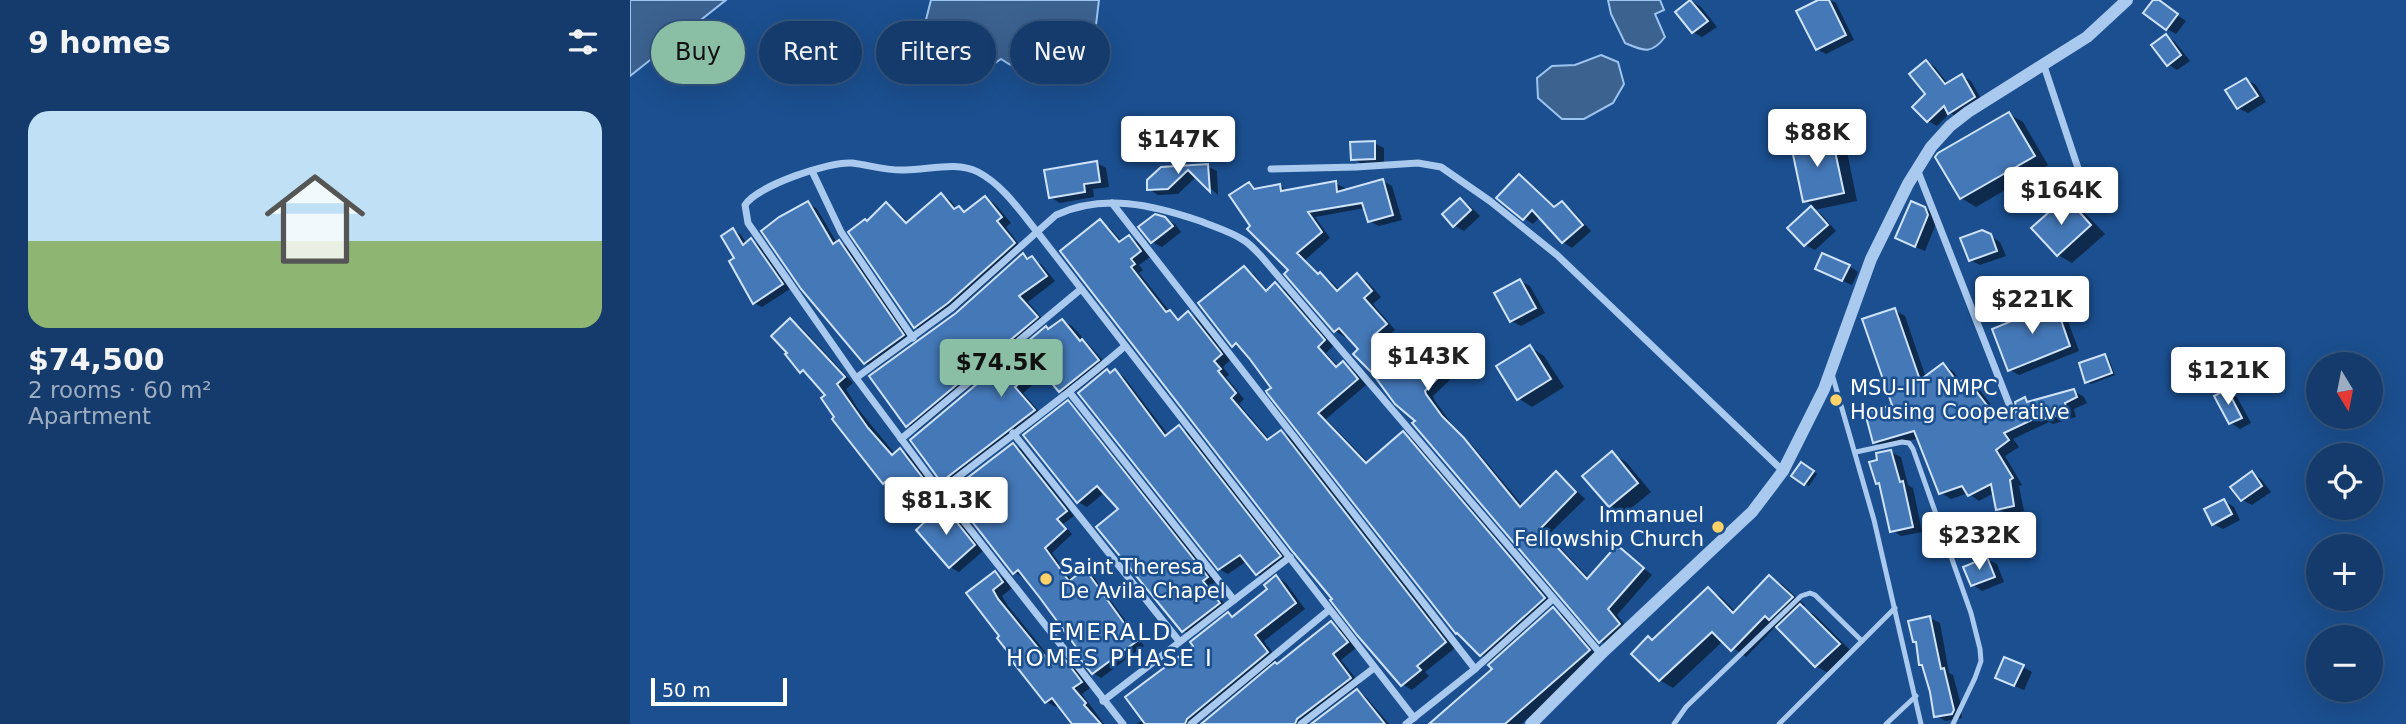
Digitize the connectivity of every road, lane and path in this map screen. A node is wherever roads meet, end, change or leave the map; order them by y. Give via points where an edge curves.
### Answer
1 (2127, 0) edge
2 (2044, 66) junction
3 (1271, 169) dead end
4 (1917, 169) junction
5 (812, 172) junction
6 (2088, 198) dead end
7 (1112, 203) junction
8 (1038, 233) junction
9 (1082, 289) junction
10 (913, 338) junction
11 (1125, 346) junction
12 (1831, 371) junction
13 (856, 378) junction
14 (1070, 393) junction
15 (2011, 409) dead end
16 (1013, 433) junction
17 (901, 439) junction
18 (1856, 452) junction
19 (1783, 471) junction
20 (940, 491) junction
21 (1290, 557) junction
22 (1234, 600) junction
23 (1553, 600) junction
24 (1895, 608) junction
25 (1329, 610) junction
26 (1180, 641) junction
27 (1862, 641) junction
28 (1601, 654) junction
29 (1374, 668) junction
30 (1475, 669) junction
31 (1916, 696) junction
32 (1103, 701) junction
33 (1414, 718) junction
34 (1123, 724) edge
35 (1191, 724) edge
36 (1301, 724) edge
37 (1406, 724) edge
38 (1531, 724) edge
39 (1674, 724) edge
40 (1779, 724) edge
41 (1886, 724) edge
42 (1921, 724) edge
43 (1953, 724) edge

1 - 2 street via 2087,37
2 - 4 street via 1968,112 1931,147
2 - 6 street
3 - 19 street via 1418,163 1441,167 1557,255
4 - 12 street via 1871,259
4 - 15 street
5 - 8 street via 850,163 902,171 971,169 997,184
5 - 10 street via 841,232
5 - 13 street via 763,190 750,198 745,212 748,223
7 - 8 street via 1068,210
7 - 23 street via 1150,205 1223,229 1261,256
7 - 30 street
8 - 9 street
8 - 10 street
9 - 11 street
9 - 17 street
10 - 13 street
11 - 14 street
11 - 21 street
12 - 18 lane
12 - 19 street
13 - 17 street
14 - 16 street
14 - 22 street
16 - 20 street
16 - 26 street
17 - 20 street
18 - 24 lane
18 - 43 lane via 1906,442 1921,471 1981,656
19 - 28 street via 1752,512
20 - 32 street
21 - 22 street
21 - 25 street
22 - 26 street
23 - 28 street
23 - 30 street
24 - 27 lane
24 - 31 lane
25 - 29 street
25 - 35 street
26 - 32 street
27 - 39 lane via 1815,594 1806,593 1686,707
27 - 40 lane
28 - 38 street
29 - 33 street
29 - 36 street
30 - 33 street
31 - 41 lane
31 - 42 lane
32 - 34 street
33 - 37 street

